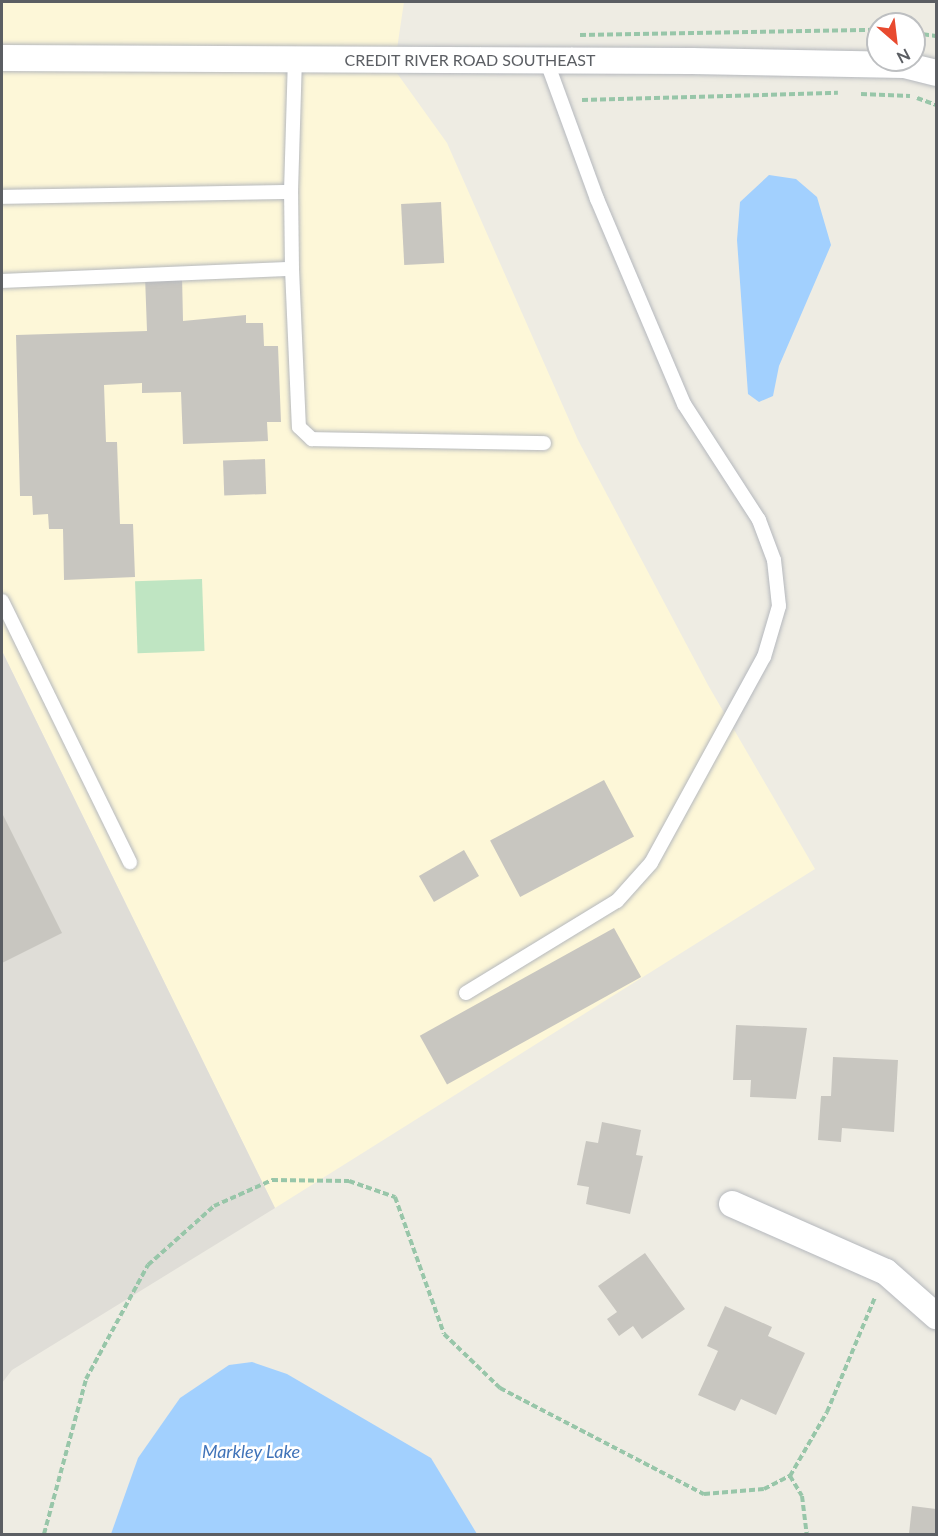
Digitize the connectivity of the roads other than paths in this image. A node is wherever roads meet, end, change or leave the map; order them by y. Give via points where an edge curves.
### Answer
1 (2, 58) edge
2 (295, 59) junction
3 (546, 60) junction
4 (936, 73) edge
5 (291, 192) junction
6 (2, 197) edge
7 (292, 269) junction
8 (2, 282) edge
9 (544, 443) dead end
10 (2, 601) edge
11 (130, 862) dead end
12 (466, 993) dead end
13 (732, 1204) dead end
14 (936, 1316) edge

1 - 2 street, CREDIT RIVER ROAD SOUTHEAST
2 - 3 street, CREDIT RIVER ROAD SOUTHEAST
2 - 5 lane
3 - 4 street, CREDIT RIVER ROAD SOUTHEAST via 904,65
3 - 12 lane via 597,199 684,404 759,520 774,560 779,606 764,657 651,863 617,901
5 - 6 lane
5 - 7 lane
7 - 8 lane
7 - 9 lane via 299,427 312,439
10 - 11 lane
13 - 14 street via 886,1272

